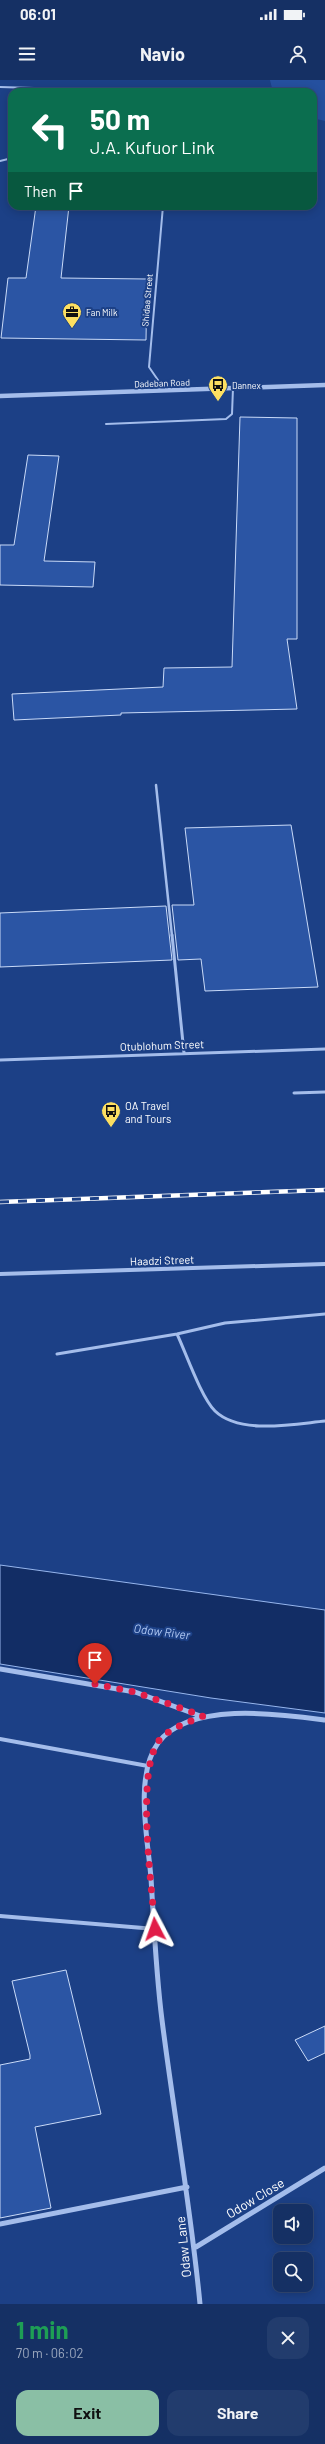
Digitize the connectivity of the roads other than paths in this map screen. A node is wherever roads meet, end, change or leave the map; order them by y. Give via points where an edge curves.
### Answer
1 (0, 87) edge
2 (34, 88) edge
3 (162, 210) edge
4 (325, 385) edge
5 (233, 388) junction
6 (161, 391) junction
7 (0, 396) edge
8 (106, 424) dead end
9 (156, 786) dead end
10 (325, 1050) edge
11 (184, 1052) junction
12 (0, 1060) edge
13 (325, 1092) edge
14 (294, 1093) dead end
15 (325, 1264) edge
16 (0, 1274) edge
17 (325, 1314) edge
18 (177, 1334) junction
19 (57, 1354) dead end
20 (325, 1421) edge
21 (0, 1669) edge
22 (203, 1716) junction
23 (325, 1720) edge
24 (0, 1739) edge
25 (148, 1766) junction
26 (0, 1916) edge
27 (155, 1929) junction
28 (325, 2168) edge
29 (187, 2187) junction
30 (0, 2224) edge
31 (196, 2247) junction
32 (200, 2304) edge

1 - 2 lane
3 - 6 lane, Shidaa Street via 149,367 160,383
4 - 5 street, Dadeban Road
5 - 6 street, Dadeban Road
5 - 8 lane via 232,414 217,421
6 - 7 street, Dadeban Road
9 - 11 lane
10 - 11 lane, Otublohum Street
11 - 12 lane, Otublohum Street
13 - 14 lane
15 - 16 street, Haadzi Street
17 - 18 lane via 225,1323
18 - 19 lane
18 - 20 lane via 214,1410 231,1422 263,1425
21 - 22 street via 135,1692
22 - 23 street via 250,1714
22 - 25 street, Odaw Lane via 175,1728 158,1742
24 - 25 lane
25 - 27 street, Odaw Lane via 146,1803
26 - 27 lane
27 - 29 street, Odaw Lane via 157,1979
28 - 31 street, Odow Close
29 - 30 street
29 - 31 street, Odaw Lane
31 - 32 street, Odaw Lane

